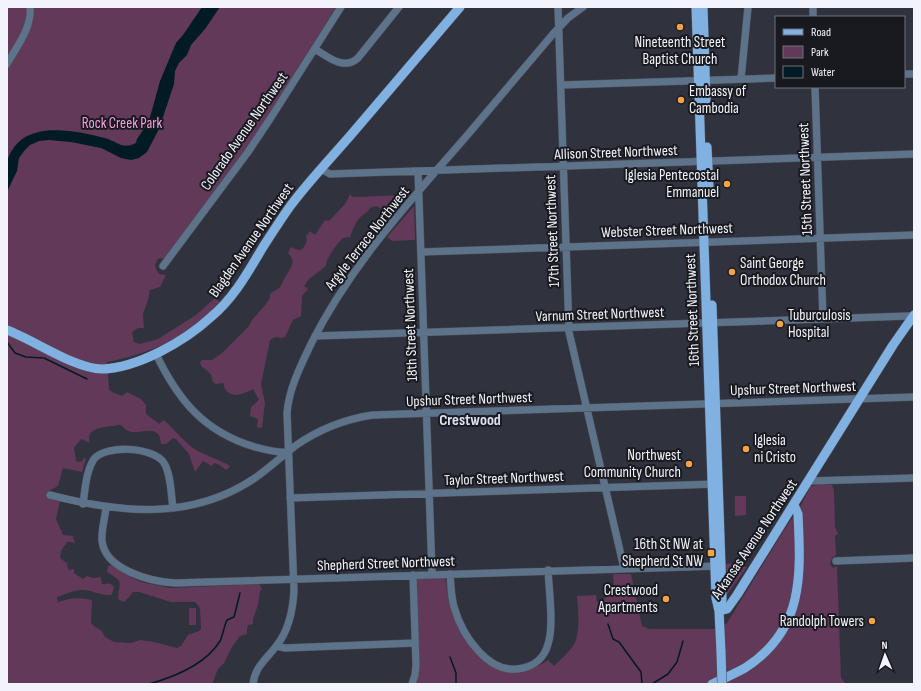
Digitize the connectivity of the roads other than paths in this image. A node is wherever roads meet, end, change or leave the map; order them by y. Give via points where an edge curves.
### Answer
1 (30, 7) edge
2 (341, 7) edge
3 (399, 7) edge
4 (460, 7) edge
5 (558, 7) edge
6 (583, 7) edge
7 (696, 7) edge
8 (703, 7) edge
9 (748, 7) edge
10 (558, 28) junction
11 (315, 49) junction
12 (7, 64) edge
13 (775, 78) edge
14 (741, 80) junction
15 (702, 81) junction
16 (561, 86) junction
17 (815, 88) edge
18 (914, 154) edge
19 (818, 158) junction
20 (705, 162) junction
21 (563, 166) junction
22 (321, 169) junction
23 (437, 170) junction
24 (418, 171) junction
25 (419, 192) junction
26 (914, 235) edge
27 (820, 238) junction
28 (707, 242) junction
29 (566, 247) junction
30 (420, 252) junction
31 (163, 266) dead end
32 (914, 308) edge
33 (913, 316) edge
34 (823, 319) junction
35 (710, 323) junction
36 (569, 328) junction
37 (7, 330) edge
38 (423, 333) junction
39 (315, 336) junction
40 (156, 354) junction
41 (914, 397) edge
42 (860, 399) junction
43 (712, 404) junction
44 (587, 408) junction
45 (426, 413) junction
46 (289, 452) junction
47 (914, 478) edge
48 (809, 481) junction
49 (715, 484) junction
50 (606, 488) junction
51 (428, 494) junction
52 (50, 496) dead end
53 (290, 498) junction
54 (83, 504) junction
55 (794, 505) junction
56 (106, 508) junction
57 (173, 508) junction
58 (782, 524) junction
59 (798, 528) junction
60 (914, 558) edge
61 (836, 561) dead end
62 (718, 566) junction
63 (624, 568) junction
64 (548, 570) junction
65 (432, 574) junction
66 (450, 574) junction
67 (413, 575) junction
68 (293, 579) junction
69 (719, 611) junction
70 (415, 644) junction
71 (276, 646) junction
72 (253, 684) edge
73 (412, 684) edge
74 (712, 684) edge
75 (722, 684) edge

1 - 12 street via 26,30
2 - 11 street, Colorado Avenue Northwest
3 - 11 street via 353,62 336,62
4 - 22 main road, Blagden Avenue Northwest
5 - 10 street, 17th Street Northwest
6 - 10 street, Argyle Terrace Northwest
7 - 15 main road, 16th Street Northwest
8 - 15 main road, 16th Street Northwest
9 - 14 street
10 - 16 street, 17th Street Northwest
10 - 23 street, Argyle Terrace Northwest
11 - 31 street, Colorado Avenue Northwest via 248,152
13 - 14 street
14 - 15 street
15 - 16 street
15 - 20 main road, 16th Street Northwest
16 - 21 street, 17th Street Northwest
17 - 19 street, 15th Street Northwest
18 - 19 street, Allison Street Northwest
19 - 20 street, Allison Street Northwest
19 - 27 street, 15th Street Northwest
20 - 21 street, Allison Street Northwest
20 - 28 main road, 16th Street Northwest
21 - 23 street, Allison Street Northwest
21 - 29 street, 17th Street Northwest
22 - 24 street, Allison Street Northwest via 330,174
22 - 40 main road, Blagden Avenue Northwest via 292,205 226,302 185,338
23 - 24 street, Allison Street Northwest
23 - 25 street, Argyle Terrace Northwest
24 - 25 street, 18th Street Northwest
25 - 30 street, 18th Street Northwest
25 - 39 street, Argyle Terrace Northwest via 349,278
26 - 27 street, Webster Street Northwest
27 - 28 street, Webster Street Northwest
27 - 34 street, 15th Street Northwest
28 - 29 street, Webster Street Northwest
28 - 35 main road, 16th Street Northwest
29 - 30 street, Webster Street Northwest
29 - 36 street, 17th Street Northwest
30 - 38 street, 18th Street Northwest
32 - 33 main road, Arkansas Avenue Northwest
33 - 34 street, Varnum Street Northwest
33 - 42 main road, Arkansas Avenue Northwest
34 - 35 street, Varnum Street Northwest
35 - 36 street, Varnum Street Northwest
35 - 43 main road, 16th Street Northwest
36 - 38 street, Varnum Street Northwest
36 - 44 street, 17th Street Northwest
37 - 40 main road, Blagden Avenue Northwest via 78,364 93,368 111,368
38 - 39 street, Varnum Street Northwest
38 - 45 street, 18th Street Northwest
39 - 46 street, Argyle Terrace Northwest via 290,395
40 - 46 street via 176,392 206,423 244,443
41 - 42 street, Upshur Street Northwest
42 - 43 street, Upshur Street Northwest
42 - 48 main road, Arkansas Avenue Northwest
43 - 44 street, Upshur Street Northwest
43 - 49 main road, 16th Street Northwest
44 - 45 street, Upshur Street Northwest
44 - 50 street, 17th Street Northwest
45 - 46 street, Upshur Street Northwest via 350,420 322,431
45 - 51 street, 18th Street Northwest
46 - 53 street, Argyle Terrace Northwest
46 - 57 street, Upshur Street Northwest via 254,479 229,492
47 - 48 street
48 - 55 main road, Arkansas Avenue Northwest
49 - 50 street, Taylor Street Northwest
49 - 62 main road, 16th Street Northwest
50 - 51 street, Taylor Street Northwest
50 - 63 street, 17th Street Northwest
51 - 53 street, Taylor Street Northwest
51 - 65 street, 18th Street Northwest
52 - 54 street, Upshur Street Northwest
53 - 68 street, Argyle Terrace Northwest
54 - 56 street, Upshur Street Northwest
54 - 57 street via 89,470 95,458 107,451 128,450 149,452 163,461 168,471
55 - 58 main road, Arkansas Avenue Northwest
55 - 59 main road
56 - 57 street, Upshur Street Northwest
56 - 68 street, Shepherd Street Northwest via 102,536 104,549 115,562 140,576 172,583
58 - 59 main road via 792,524
58 - 69 main road, Arkansas Avenue Northwest via 731,604 726,610
59 - 74 main road via 799,582 795,601 786,622 759,658
60 - 61 street
62 - 63 street, Shepherd Street Northwest
62 - 69 main road, 16th Street Northwest via 722,598
63 - 64 street, Shepherd Street Northwest
64 - 66 street, Shepherd Street Northwest
64 - 66 street via 549,643 535,663 514,670 504,669 491,662 471,642 454,606
65 - 66 street, Shepherd Street Northwest
65 - 67 street, Shepherd Street Northwest
67 - 68 street, Shepherd Street Northwest
67 - 70 street
68 - 71 street, Argyle Terrace Northwest via 291,614
69 - 75 main road, 16th Street Northwest, bridge
70 - 71 street via 285,648
70 - 73 street via 416,671
71 - 72 street, Argyle Terrace Northwest via 258,667

